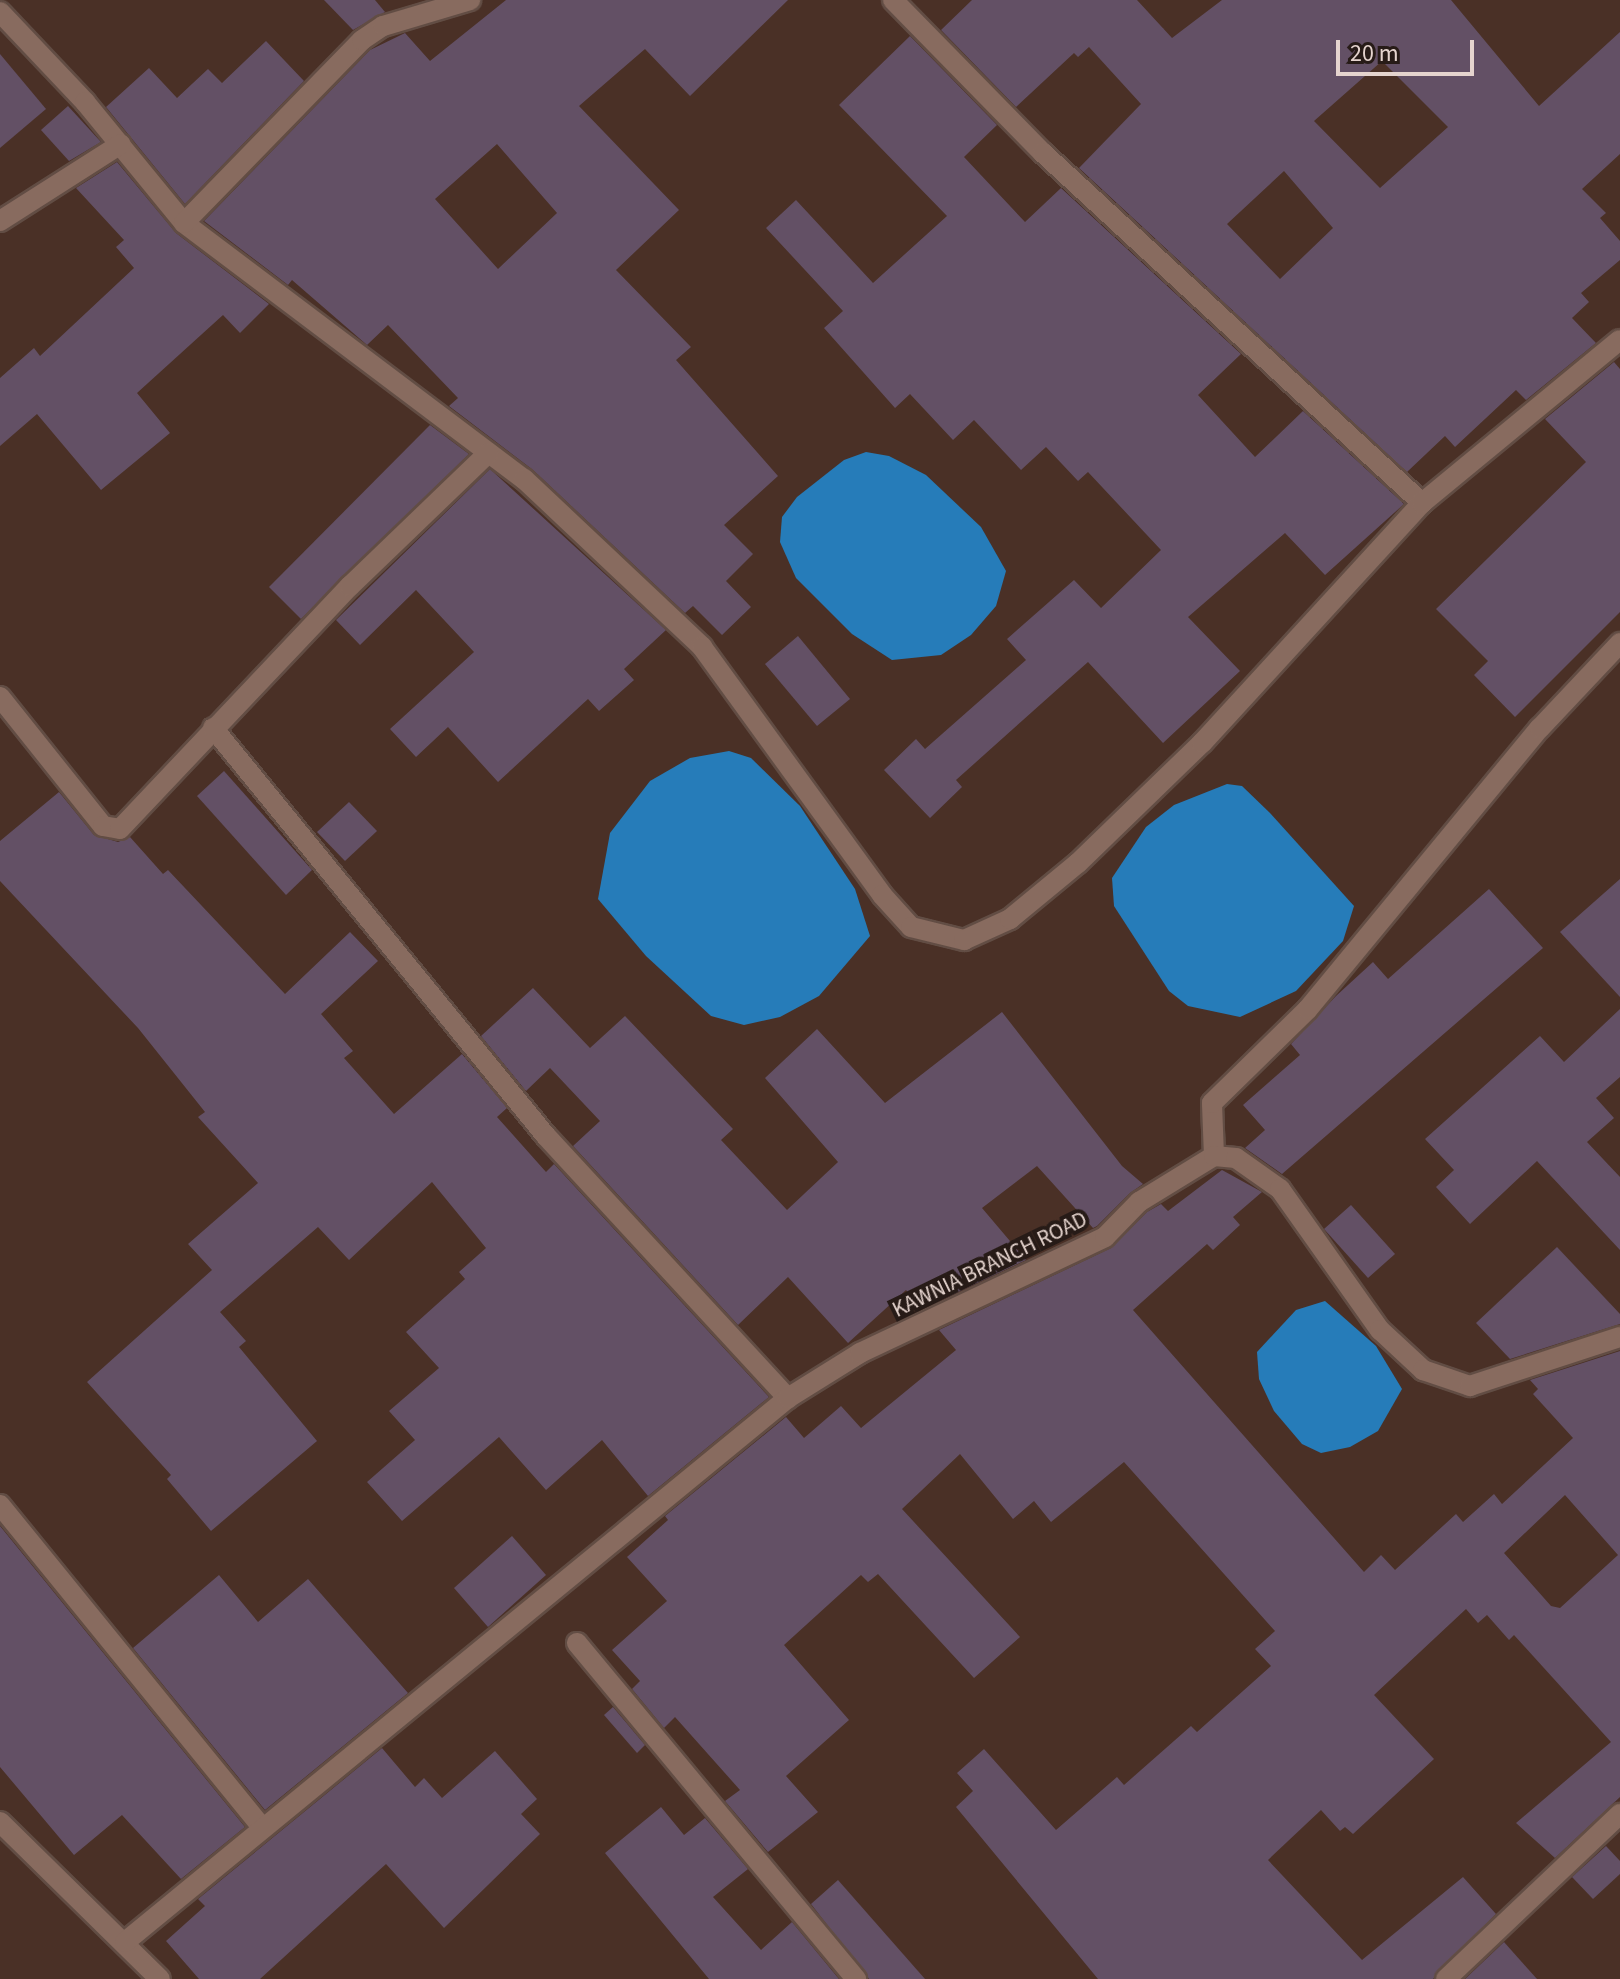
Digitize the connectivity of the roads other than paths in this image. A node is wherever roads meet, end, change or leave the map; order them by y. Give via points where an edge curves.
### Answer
1 (470, 0) edge
2 (893, 0) edge
3 (0, 12) edge
4 (121, 144) junction
5 (0, 221) edge
6 (184, 223) junction
7 (1620, 340) edge
8 (488, 453) junction
9 (1422, 503) junction
10 (1620, 643) edge
11 (0, 697) edge
12 (213, 728) junction
13 (1214, 1156) junction
14 (1620, 1337) edge
15 (788, 1398) junction
16 (0, 1505) edge
17 (577, 1643) dead end
18 (1620, 1814) edge
19 (0, 1822) edge
20 (262, 1827) junction
21 (125, 1942) junction
22 (160, 1979) edge
23 (856, 1979) edge
24 (1446, 1979) edge

1 - 6 street via 383,26 362,40
2 - 9 street via 1043,153
3 - 4 street
4 - 5 street
4 - 6 street
6 - 8 street
7 - 9 street
8 - 9 street via 524,479 702,647 911,927 964,940 1010,919 1078,863 1202,743
8 - 12 street
10 - 13 street via 1540,728 1308,1009 1212,1103
11 - 12 street via 103,826 120,829 156,797
12 - 15 street via 546,1136
13 - 14 street via 1236,1158 1280,1189 1380,1330 1423,1370 1470,1386
13 - 15 street, KAWNIA BRANCH ROAD via 1139,1202 1105,1237 860,1353
15 - 20 street, KAWNIA BRANCH ROAD
16 - 20 street
17 - 23 street
18 - 24 street
19 - 21 street
20 - 21 street, KAWNIA BRANCH ROAD
21 - 22 street

